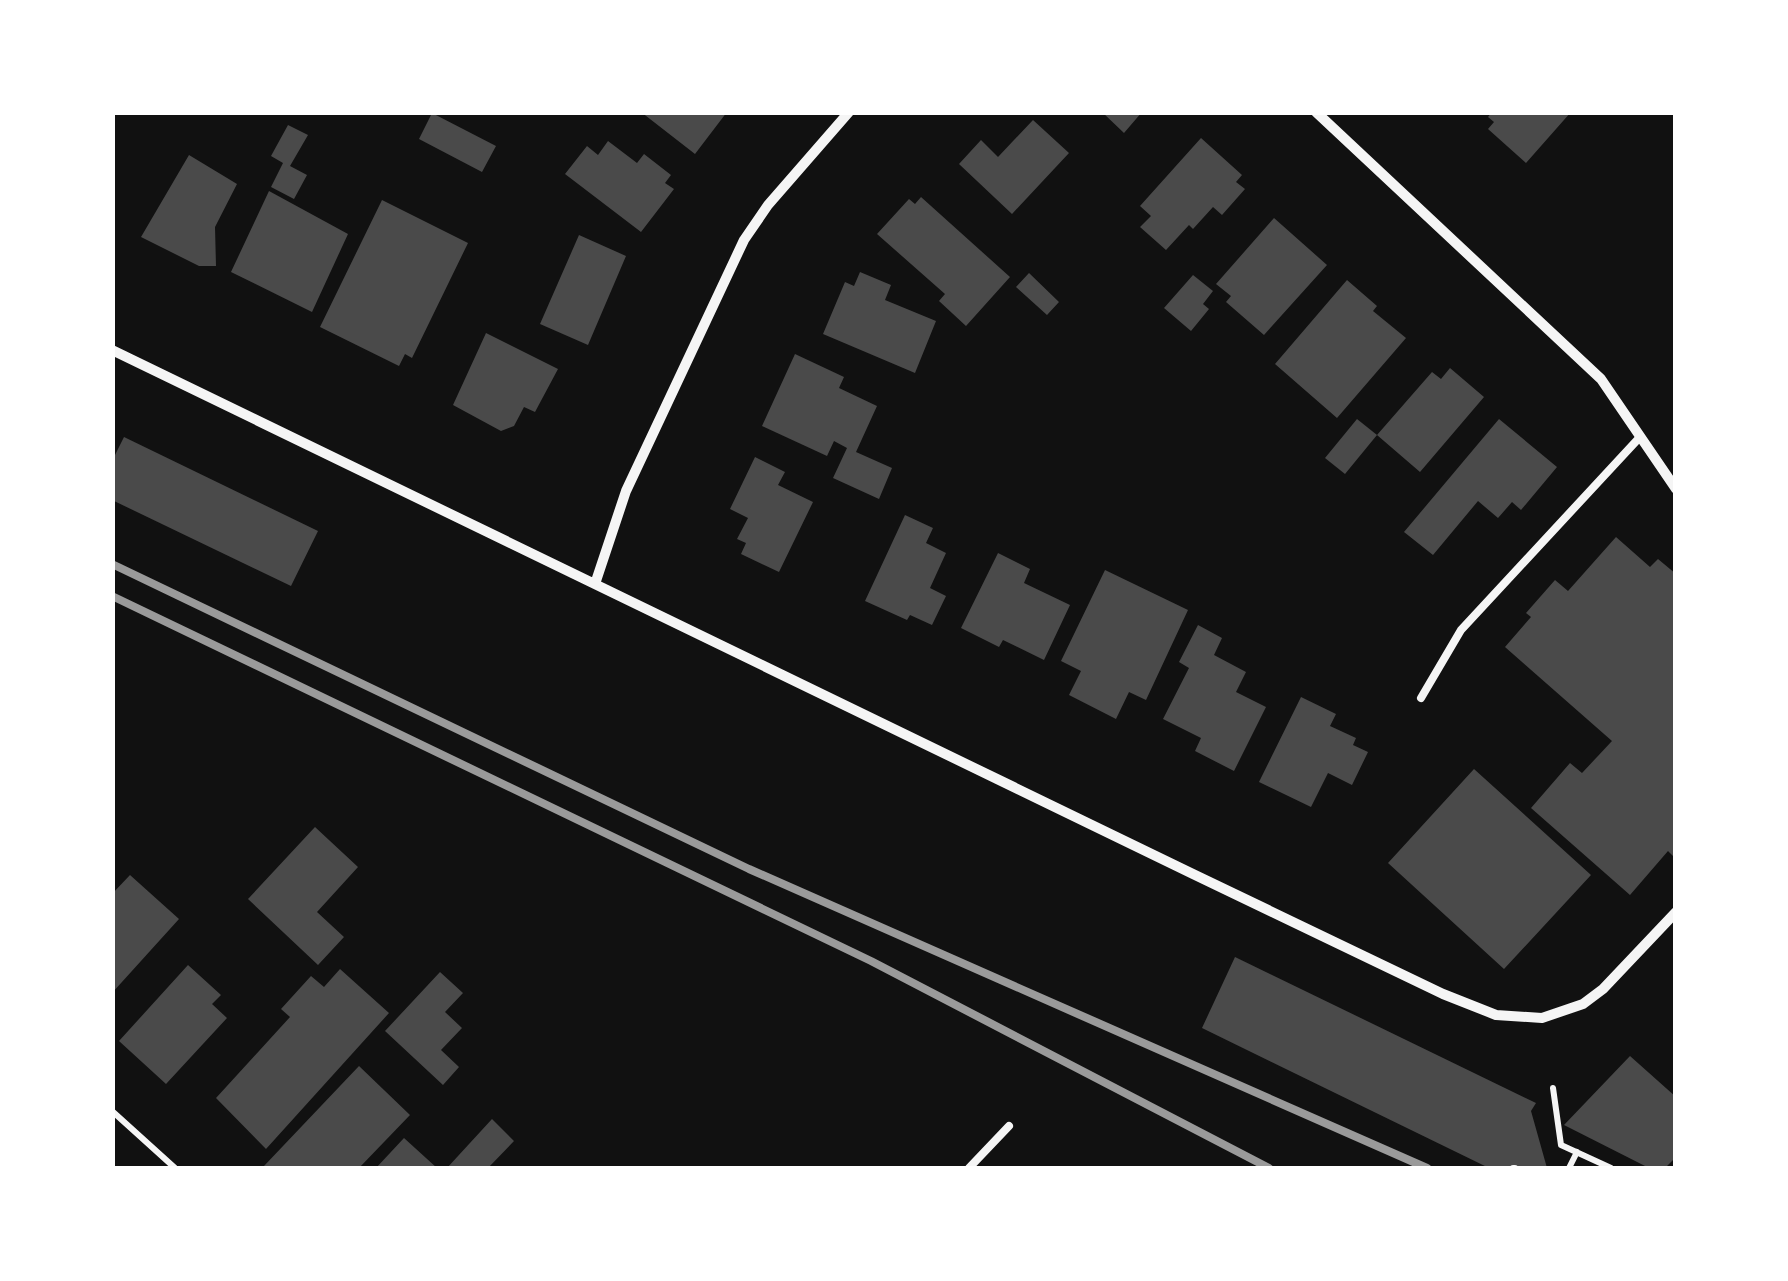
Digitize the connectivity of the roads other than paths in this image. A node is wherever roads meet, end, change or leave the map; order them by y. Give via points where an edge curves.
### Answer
1 (850, 112) edge
2 (1316, 112) edge
3 (112, 350) edge
4 (1640, 437) junction
5 (1676, 489) edge
6 (595, 584) junction
7 (1421, 698) dead end
8 (1676, 912) edge
9 (1009, 1126) dead end
10 (969, 1168) edge

1 - 6 street via 744,240 626,491
2 - 4 street via 1600,379
3 - 6 street
4 - 5 street
4 - 7 lane via 1461,630
6 - 8 street via 1496,1015 1542,1018 1583,1004
9 - 10 lane

